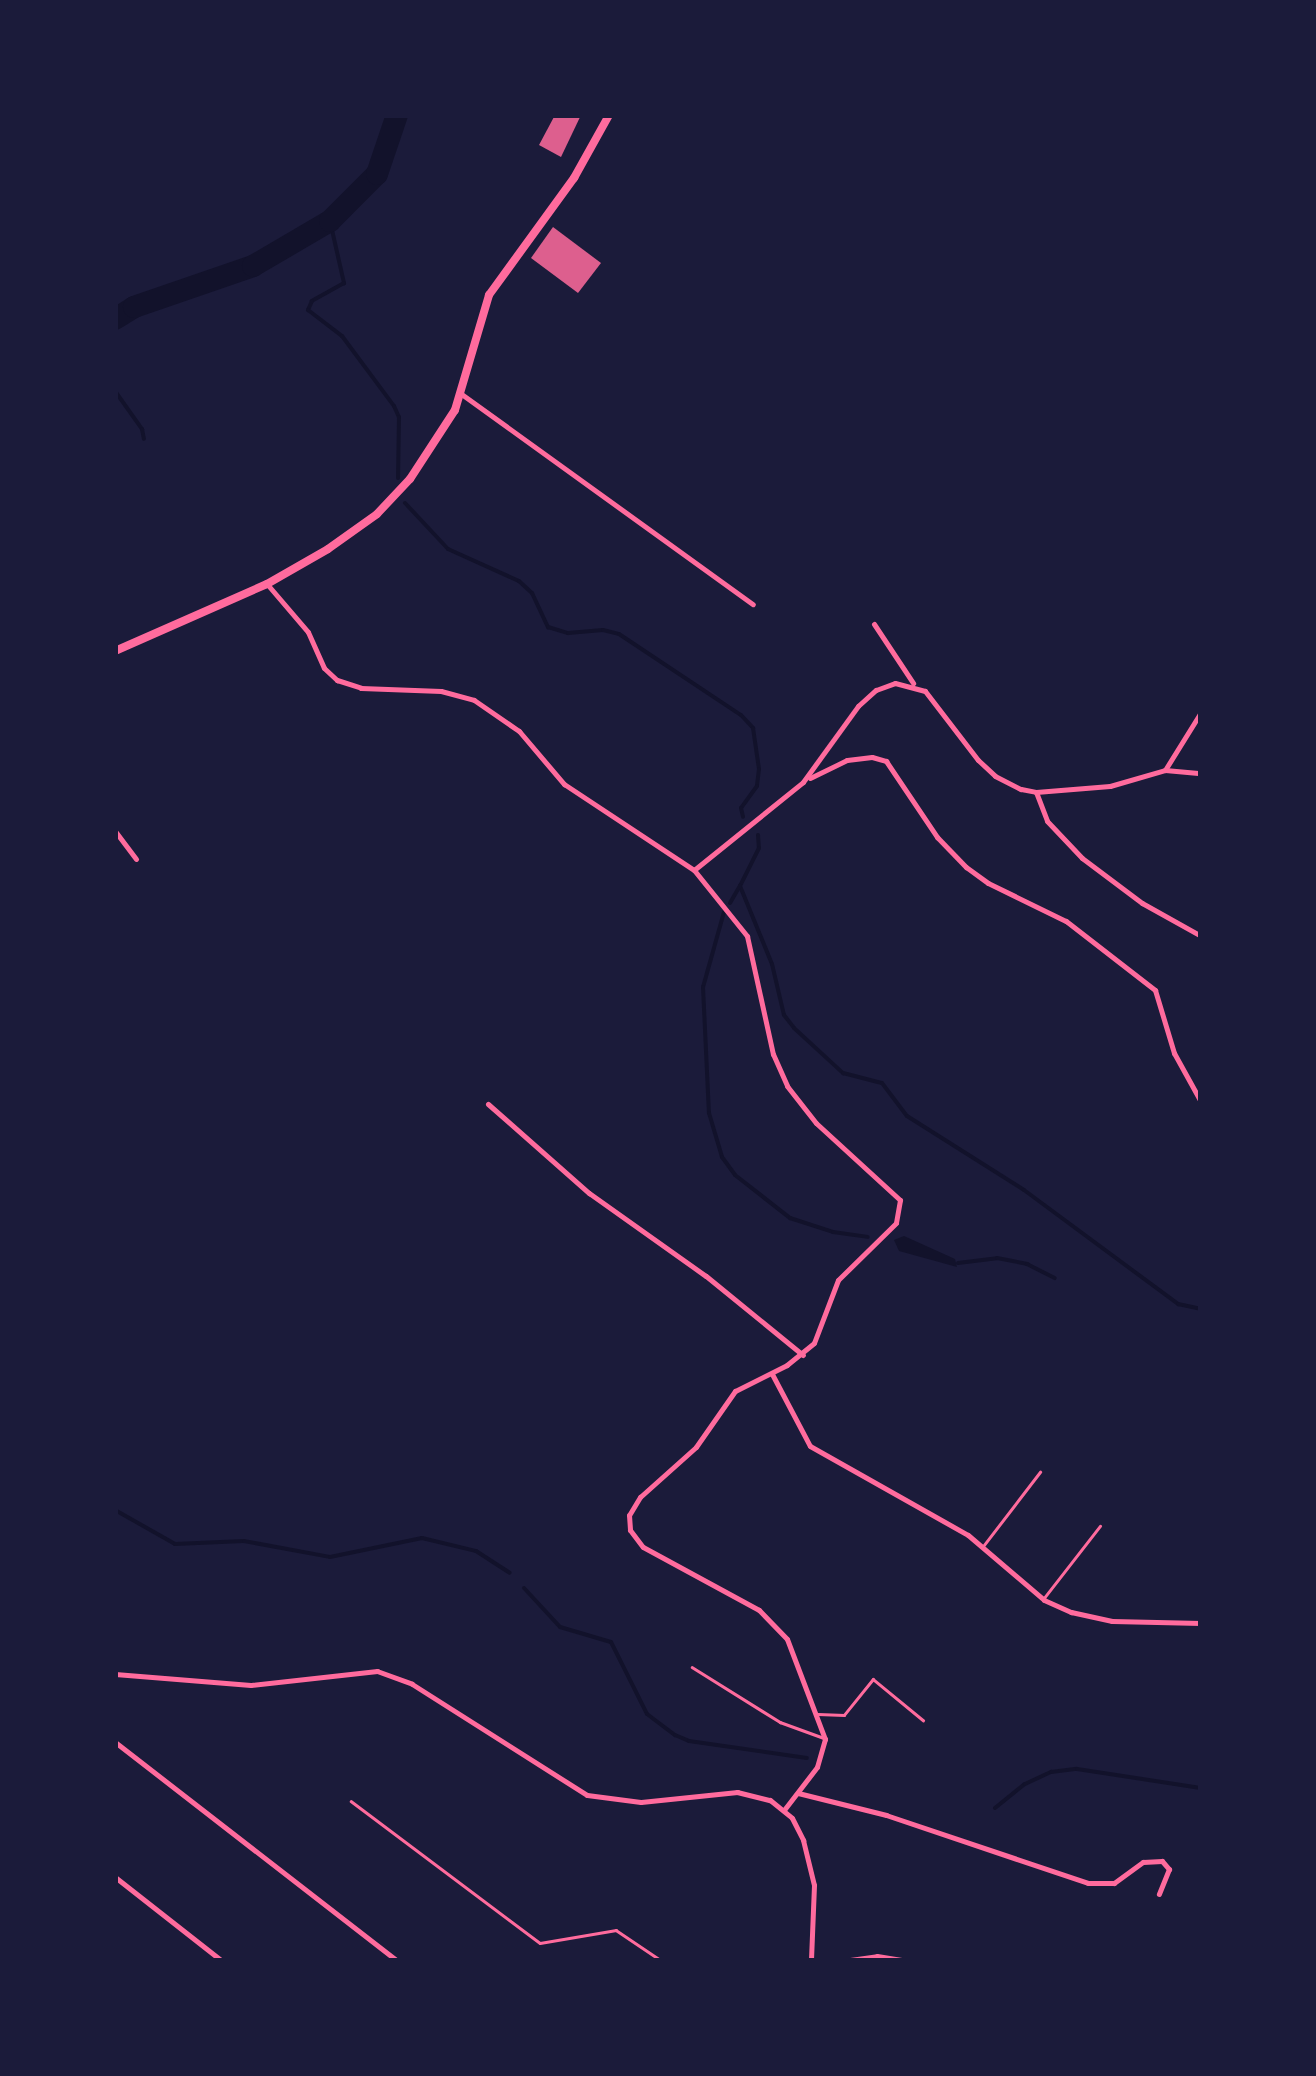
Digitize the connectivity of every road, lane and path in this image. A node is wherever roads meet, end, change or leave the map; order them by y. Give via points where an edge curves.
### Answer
1 (610, 115) edge
2 (460, 393) junction
3 (267, 584) junction
4 (753, 604) dead end
5 (874, 624) dead end
6 (115, 652) edge
7 (915, 685) junction
8 (1201, 712) edge
9 (1165, 770) junction
10 (1201, 772) edge
11 (803, 782) junction
12 (1036, 792) junction
13 (115, 831) edge
14 (136, 859) dead end
15 (694, 870) junction
16 (1201, 936) edge
17 (1201, 1102) edge
18 (488, 1104) dead end
19 (803, 1354) junction
20 (772, 1374) junction
21 (1040, 1472) dead end
22 (1100, 1526) dead end
23 (984, 1546) junction
24 (1044, 1600) junction
25 (1201, 1623) edge
26 (692, 1667) dead end
27 (115, 1674) edge
28 (818, 1714) junction
29 (923, 1720) dead end
30 (825, 1739) junction
31 (115, 1742) edge
32 (798, 1793) junction
33 (351, 1801) dead end
34 (784, 1810) junction
35 (115, 1877) edge
36 (1159, 1894) dead end
37 (222, 1961) edge
38 (397, 1961) edge
39 (662, 1961) edge
40 (811, 1961) edge
41 (843, 1961) edge
42 (908, 1961) edge

1 - 2 main road via 490,295
2 - 3 main road via 440,440 390,501 347,538
2 - 4 street
3 - 6 main road
3 - 15 street via 337,680 450,692 484,705 518,731 564,784
5 - 7 street
7 - 11 street via 895,683 871,693
7 - 12 street via 995,776
8 - 9 street
9 - 10 street
9 - 12 street via 1110,786
11 - 15 street
11 - 17 street via 847,760 886,761 937,837 966,866 1066,921 1155,990 1174,1053
12 - 16 street via 1047,822 1082,858 1142,904
13 - 14 street
15 - 19 street via 750,941 786,1086 901,1203 892,1227 838,1280 820,1330
18 - 19 street via 590,1193
19 - 20 street
20 - 23 street via 814,1449
20 - 28 street via 732,1394 696,1448 637,1500 628,1523 643,1546 775,1622
21 - 23 lane
22 - 24 lane
23 - 24 street
24 - 25 street via 1112,1621
26 - 30 lane via 780,1722
27 - 34 street via 262,1685 377,1671 412,1684 587,1796 641,1802 737,1792
28 - 29 lane via 844,1715 873,1680
28 - 30 street
30 - 32 street via 822,1758
31 - 38 street
32 - 34 street
32 - 36 street via 886,1815 1088,1883 1114,1883 1143,1862 1162,1861 1169,1869
33 - 39 lane via 540,1943 616,1930
34 - 40 street via 798,1828 814,1885
35 - 37 street
41 - 42 street

